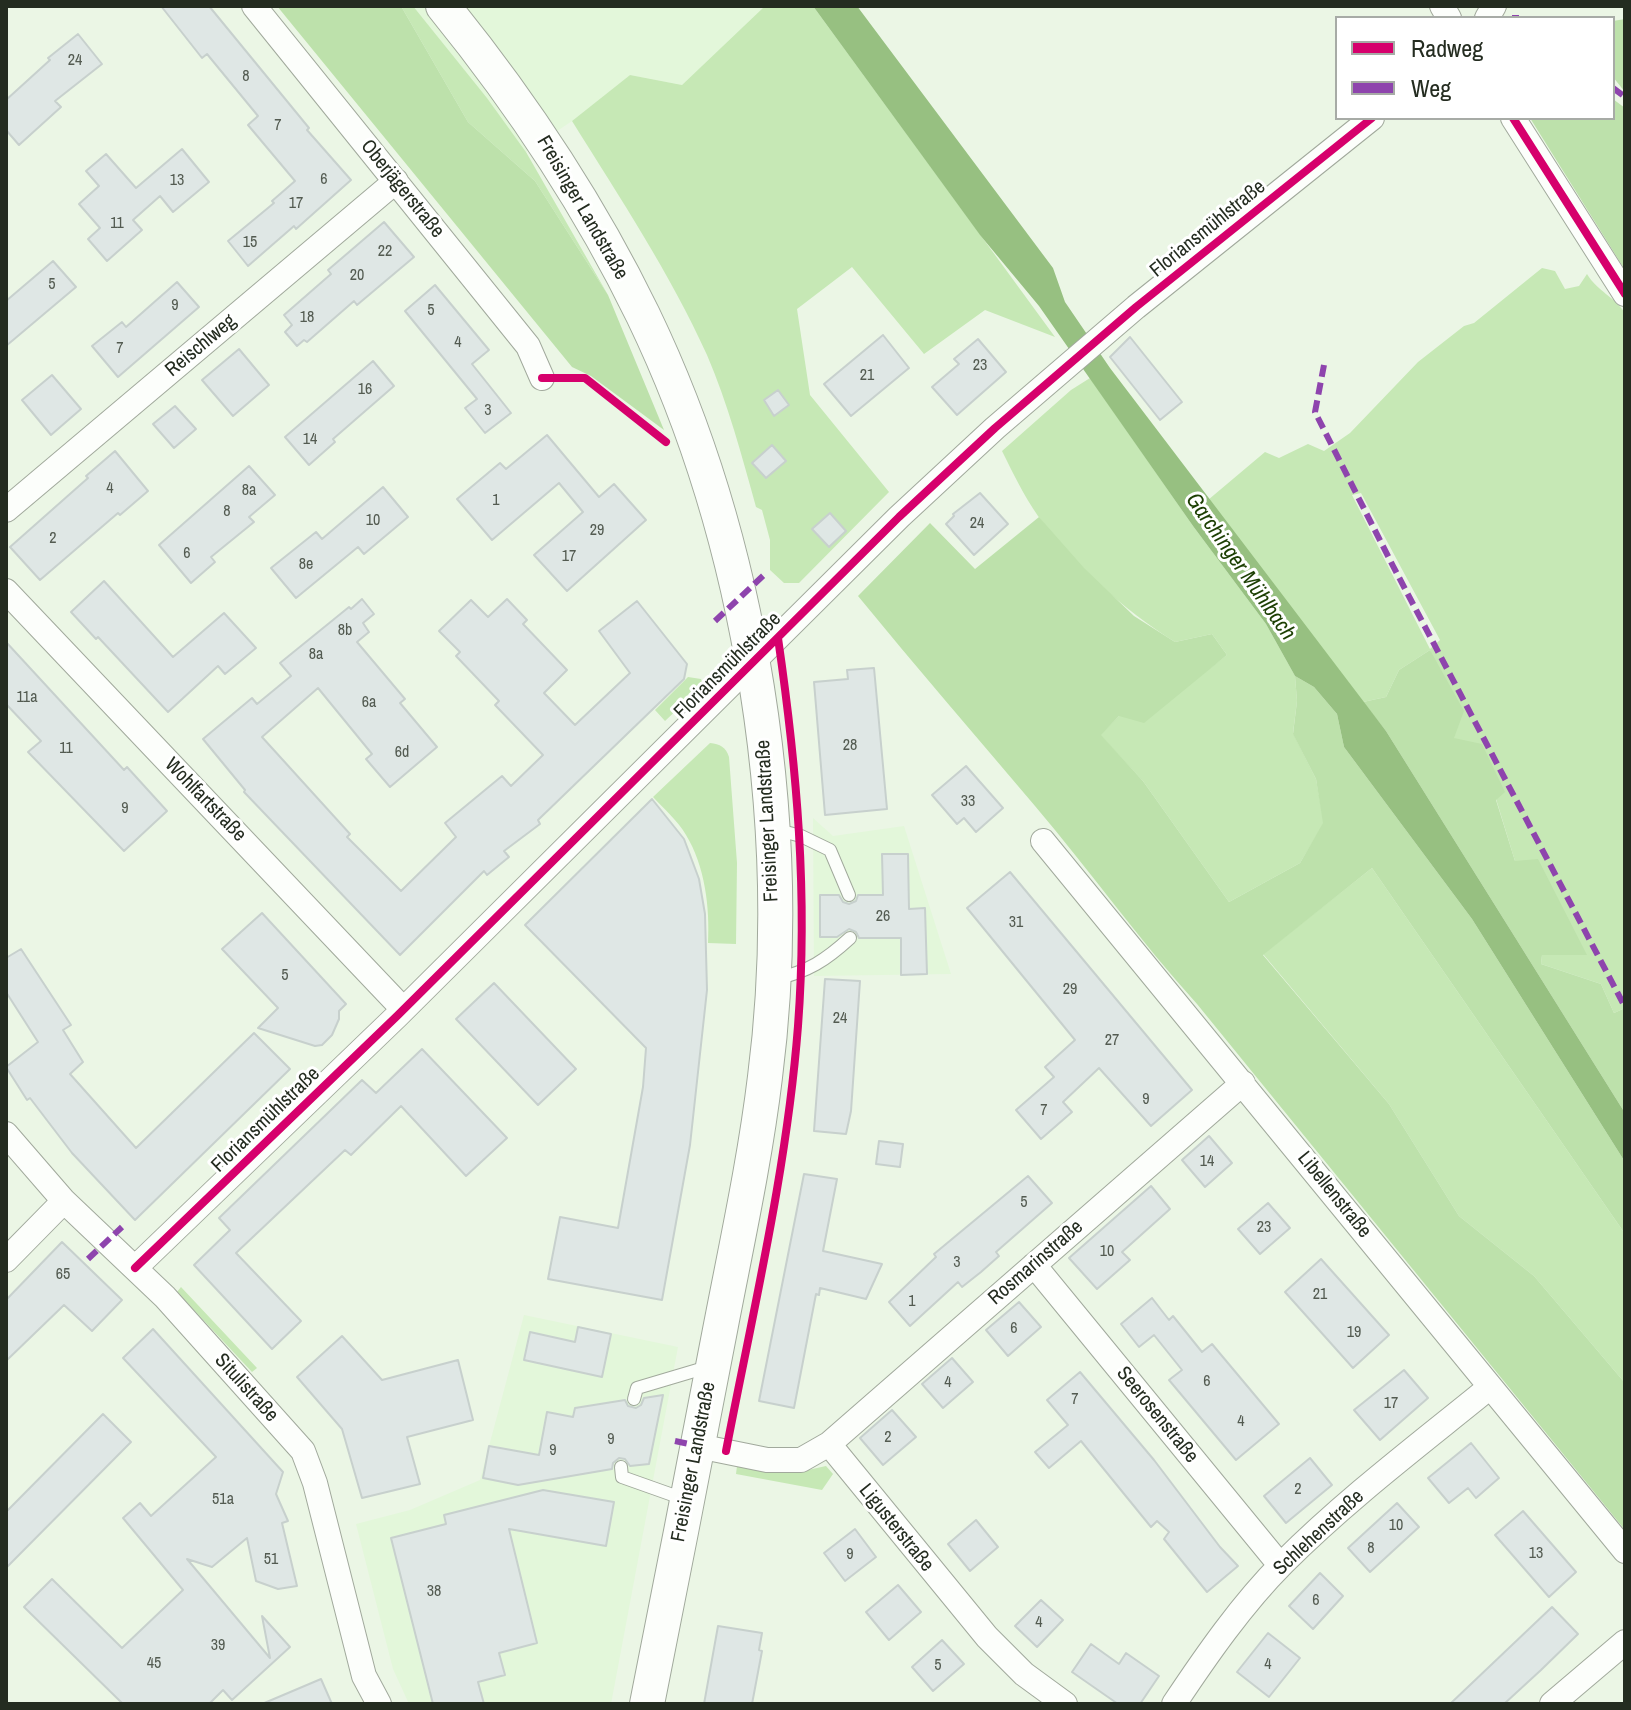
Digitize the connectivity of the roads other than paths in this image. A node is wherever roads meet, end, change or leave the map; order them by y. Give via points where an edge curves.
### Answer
1 (254, 6) edge
2 (443, 6) edge
3 (1370, 120) edge
4 (1514, 120) edge
5 (396, 181) junction
6 (1625, 294) edge
7 (542, 378) dead end
8 (6, 510) edge
9 (6, 591) edge
10 (752, 664) junction
11 (771, 828) junction
12 (1043, 841) dead end
13 (849, 895) dead end
14 (850, 938) dead end
15 (772, 980) junction
16 (403, 1009) junction
17 (1243, 1083) junction
18 (6, 1134) edge
19 (64, 1201) junction
20 (6, 1260) edge
21 (1034, 1265) junction
22 (135, 1268) junction
23 (713, 1366) junction
24 (1490, 1387) junction
25 (634, 1399) dead end
26 (829, 1444) junction
27 (698, 1446) junction
28 (621, 1467) dead end
29 (687, 1500) junction
30 (1625, 1551) edge
31 (1280, 1565) junction
32 (1625, 1642) edge
33 (379, 1704) edge
34 (647, 1704) edge
35 (1065, 1704) edge
36 (1174, 1704) edge
37 (1552, 1704) edge

1 - 5 street, Oberjägerstraße
2 - 10 main road, Freisinger Landstraße via 550,150 644,317 717,508
3 - 10 street, Floriansmühlstraße via 1071,362 899,517
4 - 6 street
5 - 7 street, Oberjägerstraße via 528,346
5 - 8 street, Reischlweg
9 - 16 street, Wohlfartstraße
10 - 11 main road, Freisinger Landstraße
10 - 16 street, Floriansmühlstraße
11 - 13 lane via 830,850
11 - 15 main road, Freisinger Landstraße
12 - 17 street, Libellenstraße
14 - 15 lane via 801,973
15 - 23 main road, Freisinger Landstraße via 761,1106
16 - 22 street, Floriansmühlstraße
17 - 21 street, Rosmarinstraße
17 - 24 street, Libellenstraße
18 - 19 street, Situlistraße
19 - 20 street
19 - 22 street, Situlistraße
21 - 26 street, Rosmarinstraße
21 - 31 street, Seerosenstraße
22 - 33 street, Situlistraße via 303,1451 364,1676
23 - 25 lane via 637,1388
23 - 27 main road, Freisinger Landstraße
24 - 30 street, Libellenstraße
24 - 31 street, Schlehenstraße
26 - 27 street via 801,1460 767,1460
26 - 35 street, Ligusterstraße via 987,1637
27 - 29 main road, Freisinger Landstraße
28 - 29 lane via 622,1477
29 - 34 main road, Freisinger Landstraße
31 - 36 street, Schlehenstraße
32 - 37 street

